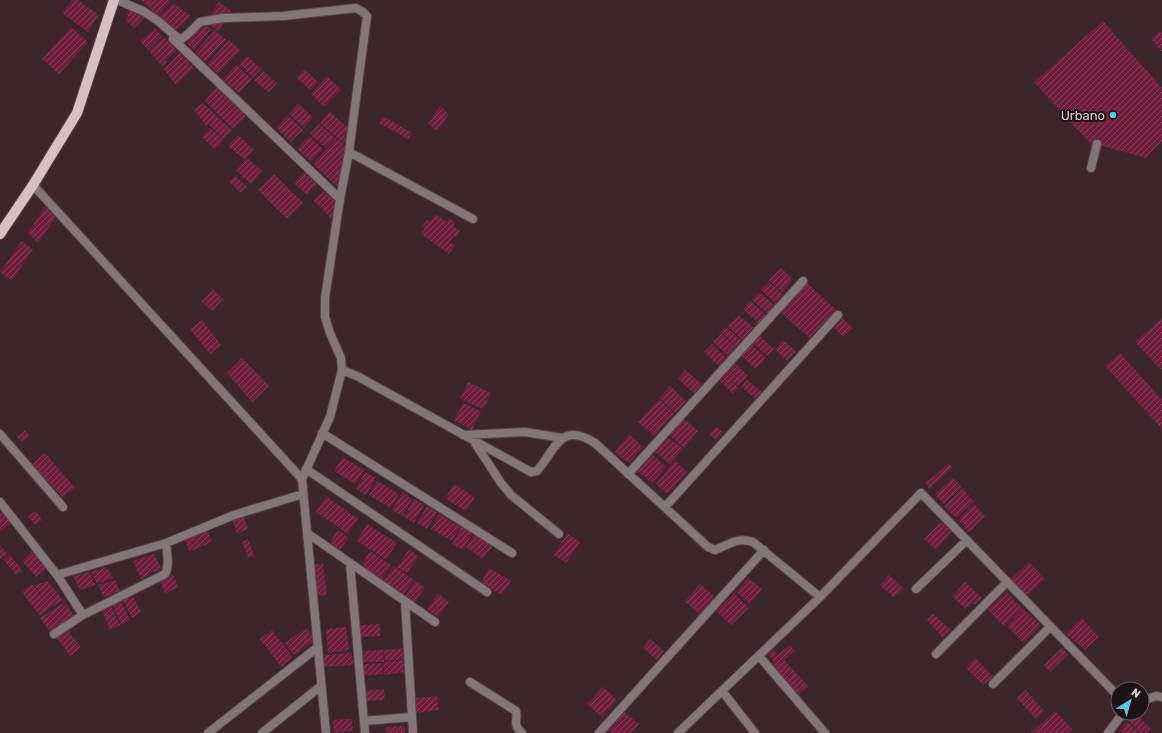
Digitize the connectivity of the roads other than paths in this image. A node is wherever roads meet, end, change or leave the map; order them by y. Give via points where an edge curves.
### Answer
1 (116, 0) edge
2 (143, 11) junction
3 (1097, 144) dead end
4 (349, 152) junction
5 (1091, 168) dead end
6 (33, 185) junction
7 (340, 199) junction
8 (473, 219) dead end
9 (0, 234) edge
10 (803, 281) dead end
11 (838, 315) dead end
12 (342, 370) junction
13 (322, 433) junction
14 (0, 434) edge
15 (462, 435) junction
16 (562, 438) junction
17 (474, 442) junction
18 (306, 469) junction
19 (628, 474) junction
20 (302, 479) junction
21 (303, 494) junction
22 (0, 502) edge
23 (63, 507) dead end
24 (665, 507) junction
25 (307, 534) junction
26 (559, 534) dead end
27 (967, 540) junction
28 (166, 543) junction
29 (764, 550) junction
30 (512, 553) dead end
31 (350, 563) junction
32 (57, 575) junction
33 (1007, 582) junction
34 (916, 589) dead end
35 (488, 592) dead end
36 (820, 597) junction
37 (404, 601) junction
38 (83, 615) junction
39 (435, 622) dead end
40 (1050, 627) junction
41 (54, 634) dead end
42 (318, 647) junction
43 (936, 654) dead end
44 (759, 656) junction
45 (470, 682) dead end
46 (993, 684) dead end
47 (321, 686) junction
48 (1110, 688) edge
49 (722, 691) junction
50 (1162, 697) edge
51 (1150, 698) edge
52 (412, 717) junction
53 (364, 721) junction
54 (1117, 721) edge
55 (208, 733) edge
56 (262, 733) edge
57 (326, 733) edge
58 (365, 733) edge
59 (413, 733) edge
60 (522, 733) edge
61 (599, 733) edge
62 (678, 733) edge
63 (755, 733) edge
64 (825, 733) edge
65 (1108, 733) edge

1 - 2 street
1 - 6 main road via 77,113
2 - 4 street via 180,40 200,22 223,18 283,16 356,8 363,12 367,16 367,21
2 - 7 street
3 - 5 street
4 - 7 street
4 - 8 street
6 - 9 main road
6 - 20 street
7 - 12 street via 324,308 330,333 341,358
10 - 19 street
11 - 24 street
12 - 13 street via 330,417
12 - 15 street
13 - 18 street
13 - 30 street
14 - 23 street
15 - 16 street via 525,432
15 - 17 street
16 - 17 street via 533,473
16 - 19 street via 569,435 585,437 595,442
17 - 26 street via 511,495
18 - 20 street
18 - 35 street
19 - 24 street
20 - 21 street
21 - 25 street
21 - 28 street via 234,515
22 - 32 street
24 - 29 street via 712,549 716,550 744,539
25 - 31 street
25 - 42 street
27 - 33 street
27 - 34 street
27 - 36 street via 921,493
28 - 32 street
28 - 38 street via 168,564 165,574
29 - 36 street
29 - 61 street
31 - 37 street
31 - 53 street
32 - 38 street
33 - 40 street
33 - 43 street
36 - 44 street
37 - 39 street
37 - 52 street
38 - 41 street
40 - 46 street
40 - 48 street
42 - 47 street
42 - 55 street
44 - 49 street
44 - 64 street
45 - 60 street via 516,711 516,728
47 - 56 street
47 - 57 street
49 - 62 street
49 - 63 street
50 - 51 street
52 - 53 street
52 - 59 street
53 - 58 street
54 - 65 street

